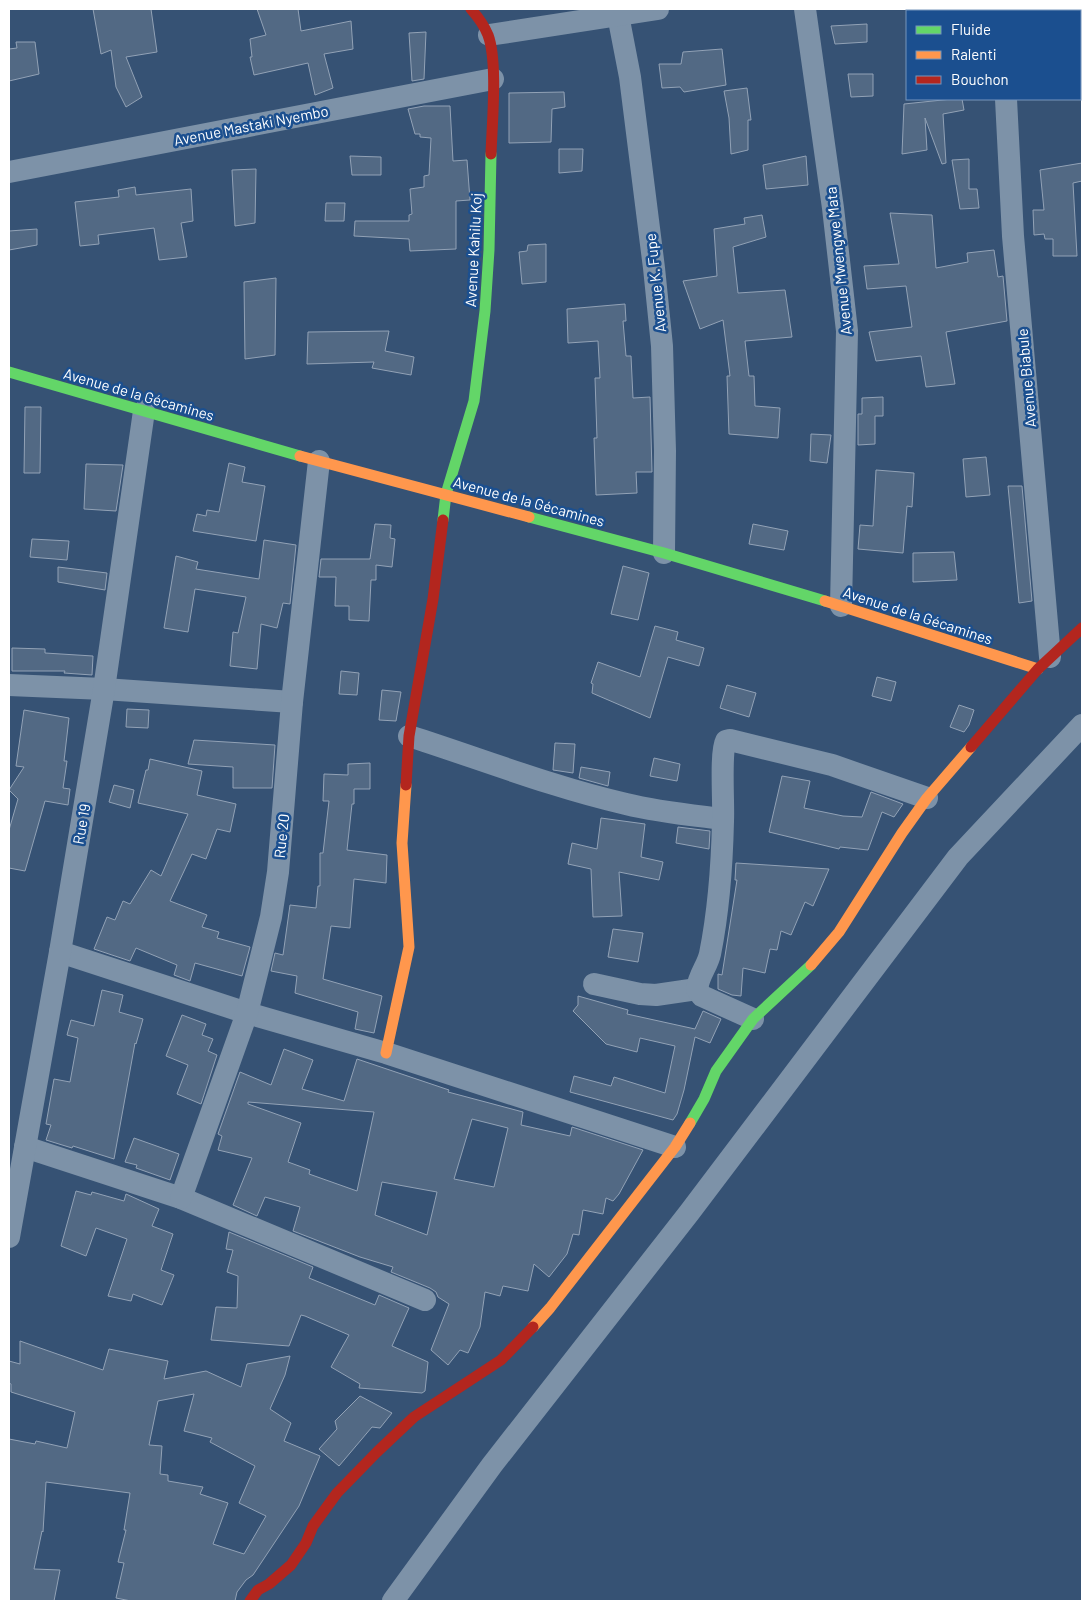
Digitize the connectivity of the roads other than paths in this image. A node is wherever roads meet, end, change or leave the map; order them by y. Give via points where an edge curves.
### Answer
1 (471, 9) edge
2 (658, 9) edge
3 (805, 9) edge
4 (618, 15) junction
5 (489, 34) junction
6 (493, 79) junction
7 (1006, 100) edge
8 (9, 172) edge
9 (9, 372) edge
10 (144, 411) junction
11 (319, 461) junction
12 (446, 494) junction
13 (664, 552) junction
14 (840, 606) junction
15 (1082, 628) edge
16 (1044, 663) junction
17 (9, 685) edge
18 (104, 689) junction
19 (292, 702) junction
20 (1082, 725) edge
21 (409, 736) junction
22 (927, 798) junction
23 (724, 819) junction
24 (60, 952) junction
25 (594, 984) dead end
26 (697, 989) junction
27 (247, 1013) junction
28 (753, 1019) junction
29 (386, 1052) junction
30 (25, 1147) junction
31 (675, 1147) junction
32 (181, 1198) junction
33 (9, 1237) edge
34 (425, 1300) dead end
35 (250, 1601) edge
36 (393, 1601) edge

1 - 5 street, Avenue Kahilu Koj
2 - 4 street
3 - 14 street, Avenue Mwengwe Mata via 847,331
4 - 5 street
4 - 13 street, Avenue K. Fupe via 631,87 662,346
5 - 6 street, Avenue Kahilu Koj
6 - 8 street, Avenue Mastaki Nyembo
6 - 12 street, Avenue Kahilu Koj via 489,250 481,351 474,401
7 - 16 street, Avenue Biabule
9 - 10 street, Avenue de la Gécamines
10 - 11 street, Avenue de la Gécamines
10 - 18 street, Rue 19
11 - 12 street, Avenue de la Gécamines
11 - 19 street, Rue 20
12 - 13 street, Avenue de la Gécamines
12 - 21 street, Avenue Kahilu Koj via 433,599
13 - 14 street, Avenue de la Gécamines
14 - 16 street, Avenue de la Gécamines
15 - 16 street
16 - 22 street
17 - 18 street
18 - 19 street
18 - 24 street, Rue 19
19 - 27 street, Rue 20 via 278,872 271,917
20 - 36 street via 958,856 689,1213 492,1465
21 - 23 street via 626,804
21 - 29 street, Avenue Kahilu Koj via 402,843 409,947
22 - 23 street via 832,765 730,740 726,741 722,753
22 - 28 street via 839,932 816,960
23 - 26 street via 716,924 709,959 699,977
24 - 27 street
24 - 30 street, Rue 19
25 - 26 street via 656,995
26 - 28 street via 702,996
27 - 29 street
27 - 32 street, Rue 20
28 - 31 street via 716,1072
29 - 31 street
30 - 32 street
30 - 33 street, Rue 19
31 - 35 street via 518,1344 501,1360 414,1417 377,1452 337,1493 291,1565 258,1590
32 - 34 street

